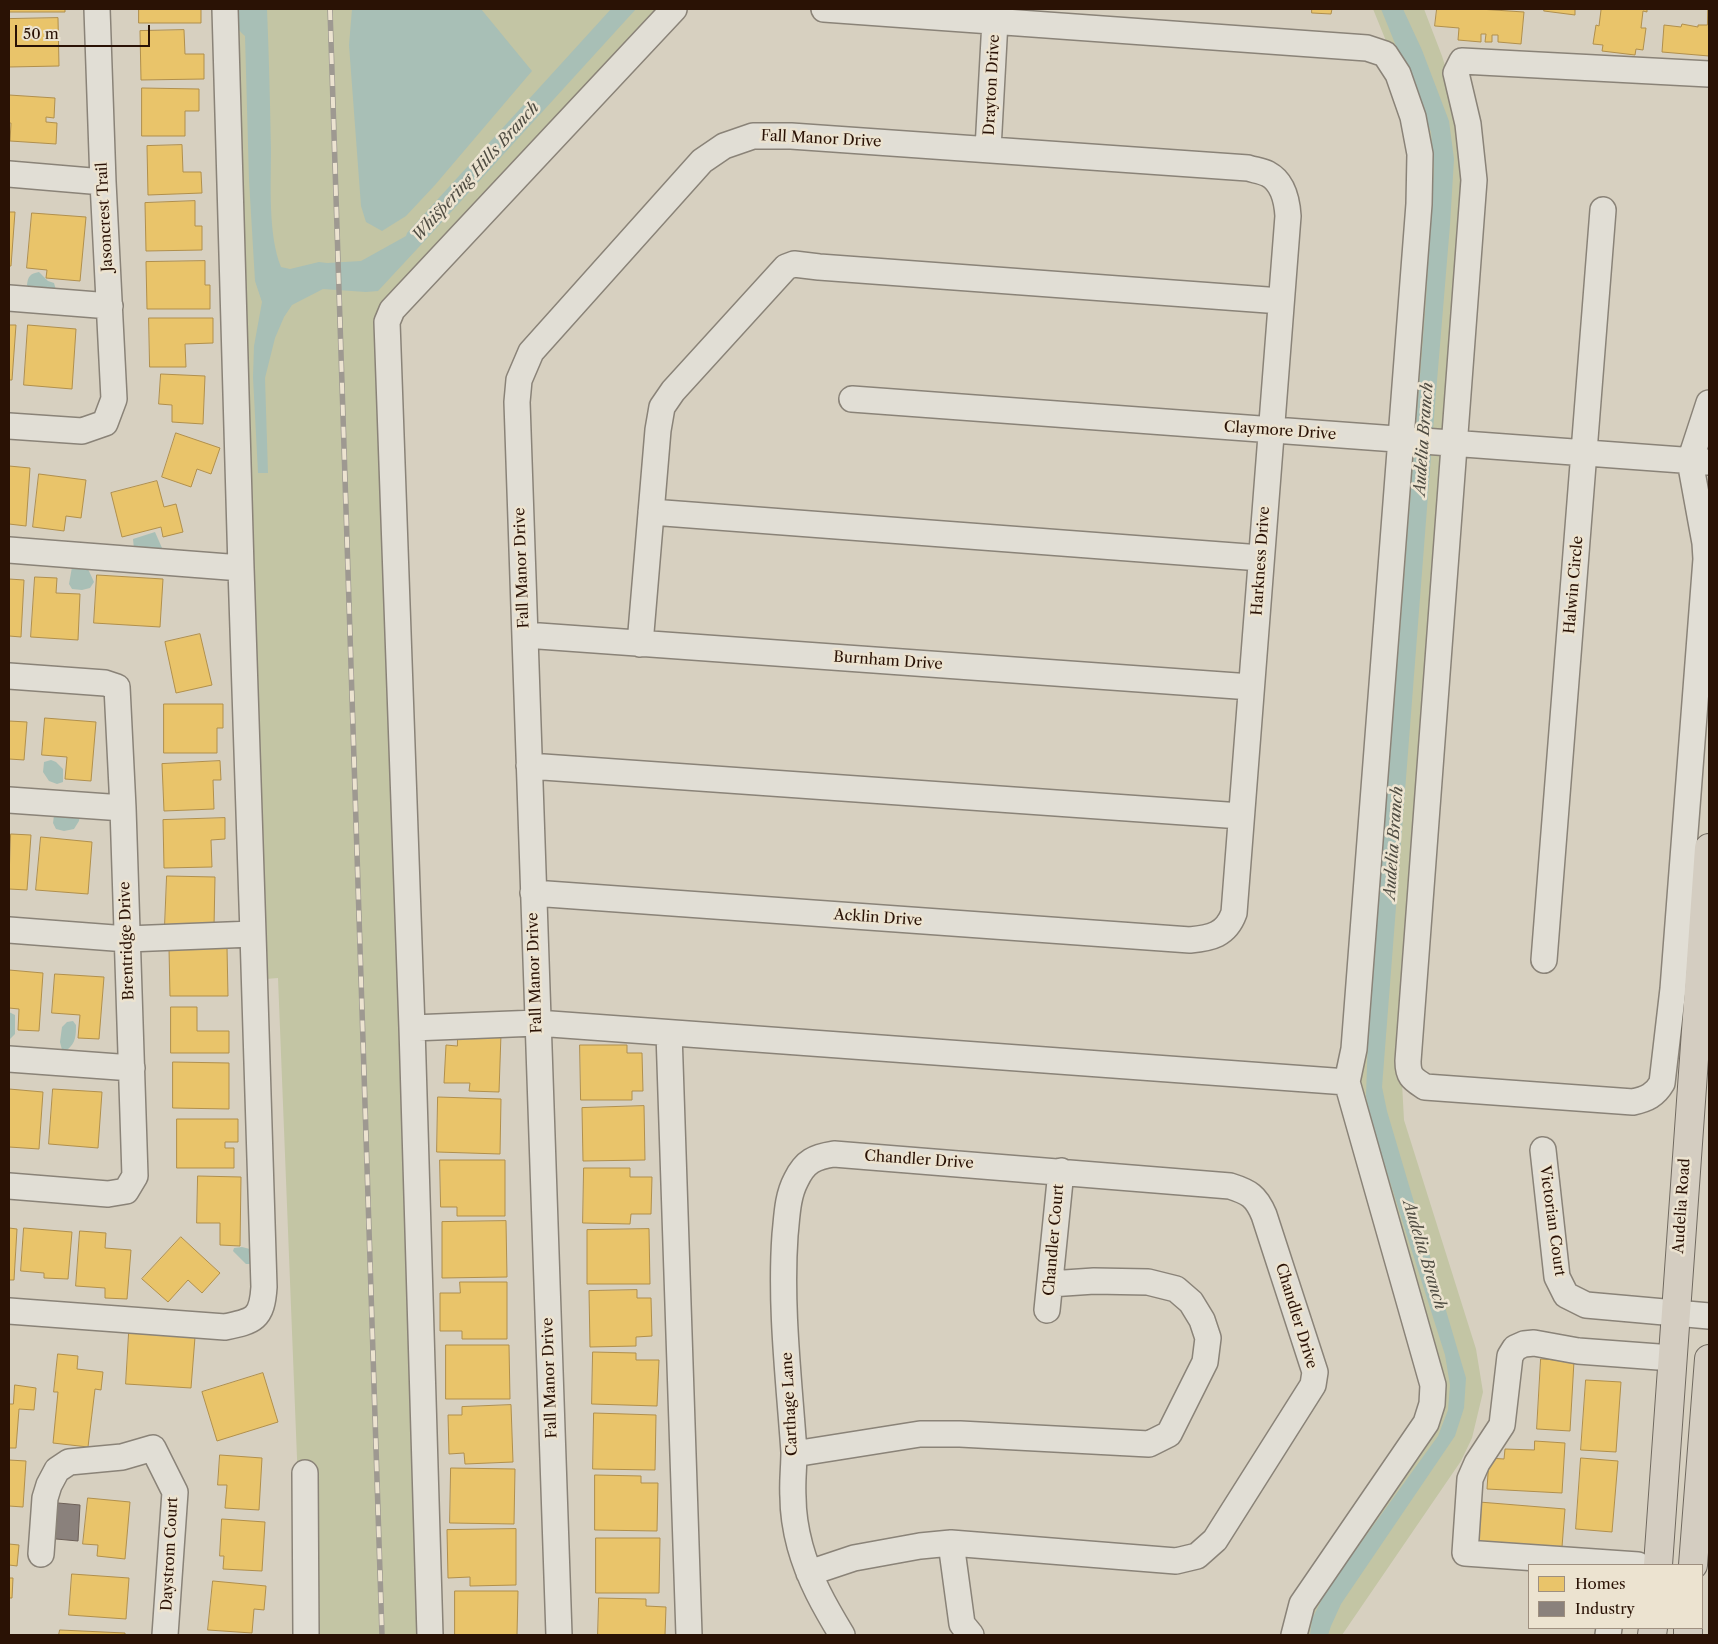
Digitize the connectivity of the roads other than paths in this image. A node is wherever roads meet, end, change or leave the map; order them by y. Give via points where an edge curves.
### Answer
1 (97, 9) edge
2 (225, 9) edge
3 (674, 9) edge
4 (824, 9) edge
5 (996, 21) junction
6 (1709, 74) edge
7 (988, 149) junction
8 (9, 174) edge
9 (103, 182) junction
10 (1281, 187) joint
11 (1603, 210) dead end
12 (9, 298) edge
13 (1281, 301) junction
14 (110, 306) junction
15 (852, 399) dead end
16 (1709, 402) edge
17 (9, 426) edge
18 (1271, 430) junction
19 (1405, 440) junction
20 (1446, 443) junction
21 (1585, 453) junction
22 (1699, 461) edge
23 (651, 512) junction
24 (9, 550) edge
25 (1261, 558) junction
26 (241, 568) junction
27 (525, 635) junction
28 (640, 644) junction
29 (9, 676) edge
30 (1251, 687) junction
31 (529, 766) junction
32 (9, 800) edge
33 (123, 808) junction
34 (1241, 816) junction
35 (1709, 848) edge
36 (533, 893) junction
37 (9, 930) edge
38 (1221, 932) joint
39 (253, 934) junction
40 (127, 938) junction
41 (1544, 960) dead end
42 (537, 1023) junction
43 (412, 1028) junction
44 (669, 1033) junction
45 (9, 1059) edge
46 (132, 1068) junction
47 (1347, 1082) junction
48 (1543, 1150) dead end
49 (804, 1166) joint
50 (1060, 1171) junction
51 (9, 1186) edge
52 (1050, 1284) junction
53 (1047, 1310) dead end
54 (9, 1311) edge
55 (1675, 1313) junction
56 (1709, 1316) edge
57 (1672, 1358) junction
58 (1709, 1359) edge
59 (794, 1454) junction
60 (305, 1472) dead end
61 (951, 1544) junction
62 (42, 1554) dead end
63 (1624, 1564) edge
64 (1658, 1564) edge
65 (1693, 1564) edge
66 (809, 1573) junction
67 (165, 1635) edge
68 (306, 1635) edge
69 (430, 1635) edge
70 (559, 1635) edge
71 (689, 1635) edge
72 (842, 1635) edge
73 (971, 1635) edge
74 (1294, 1635) edge

1 - 9 street, Jasoncrest Trail
2 - 26 street
3 - 43 street via 392,310 387,322
4 - 5 street
5 - 7 street, Drayton Drive
5 - 19 street via 1367,48 1385,54 1398,74 1413,117 1420,154 1420,204
6 - 20 street via 1462,61 1456,73 1468,124 1474,180
7 - 10 street, Fall Manor Drive via 1248,168 1268,174
7 - 27 street, Fall Manor Drive via 753,136 724,146 702,162 531,352 519,380 517,402
8 - 9 street
9 - 14 street, Jasoncrest Trail
10 - 13 street, Harkness Drive via 1287,201 1288,216
11 - 21 street, Halwin Circle
12 - 14 street
13 - 18 street, Harkness Drive
13 - 23 street via 794,264 786,267 662,407
14 - 17 street, Jasoncrest Trail via 114,399 105,423 82,431
15 - 18 street, Claymore Drive
16 - 22 street
18 - 19 street, Claymore Drive
18 - 25 street, Harkness Drive
19 - 20 street, Claymore Drive
19 - 47 street via 1354,1049
20 - 21 street, Claymore Drive
20 - 22 street via 1408,1072 1425,1087 1534,1095 1633,1102 1646,1100 1662,1083 1673,990 1706,559
21 - 22 street, Claymore Drive
21 - 41 street, Halwin Circle
23 - 25 street
23 - 28 street
24 - 26 street
25 - 30 street, Harkness Drive
26 - 39 street
27 - 28 street, Burnham Drive
27 - 31 street, Fall Manor Drive
28 - 30 street, Burnham Drive
29 - 33 street, Brentridge Drive via 105,682 117,687
30 - 34 street, Harkness Drive
31 - 34 street
31 - 36 street, Fall Manor Drive
32 - 33 street
33 - 40 street, Brentridge Drive
34 - 38 street, Harkness Drive via 1234,913 1230,924
35 - 55 main road, Audelia Road
36 - 38 street, Acklin Drive via 1190,940 1206,939
36 - 42 street, Fall Manor Drive
37 - 40 street
39 - 40 street
39 - 54 street via 264,1287 258,1315 246,1323 225,1327
40 - 46 street, Brentridge Drive
42 - 43 street
42 - 44 street
42 - 70 street, Fall Manor Drive
43 - 69 street
44 - 47 street
44 - 71 street
45 - 46 street
46 - 51 street, Brentridge Drive via 135,1176 126,1192 108,1194
47 - 74 street via 1433,1385 1432,1404 1426,1423 1302,1604
48 - 55 street, Victorian Court via 1557,1277 1566,1295 1586,1305
49 - 50 street, Chandler Drive via 818,1157 834,1154
49 - 59 street, Carthage Lane via 787,1205 783,1263
50 - 52 street, Chandler Court
50 - 61 street, Chandler Drive via 1230,1186 1249,1192 1264,1215 1315,1372 1313,1385 1215,1540 1198,1556 1176,1561
52 - 53 street, Chandler Court
52 - 59 street via 1148,1282 1176,1288 1191,1302 1208,1338 1205,1362 1169,1434 1149,1444 978,1434 920,1434
55 - 56 street, Victorian Court
55 - 57 main road, Audelia Road
57 - 63 street via 1578,1351 1534,1343 1516,1348 1510,1356 1502,1424 1470,1480 1465,1553
57 - 64 main road, Audelia Road
58 - 65 main road
59 - 66 street, Carthage Lane via 793,1499 800,1546
60 - 68 street
61 - 66 street, Chandler Drive via 854,1558
61 - 73 street via 962,1624
62 - 67 street, Daystrom Court via 45,1498 57,1470 69,1462 122,1457 153,1448 175,1492
66 - 72 street, Carthage Lane

